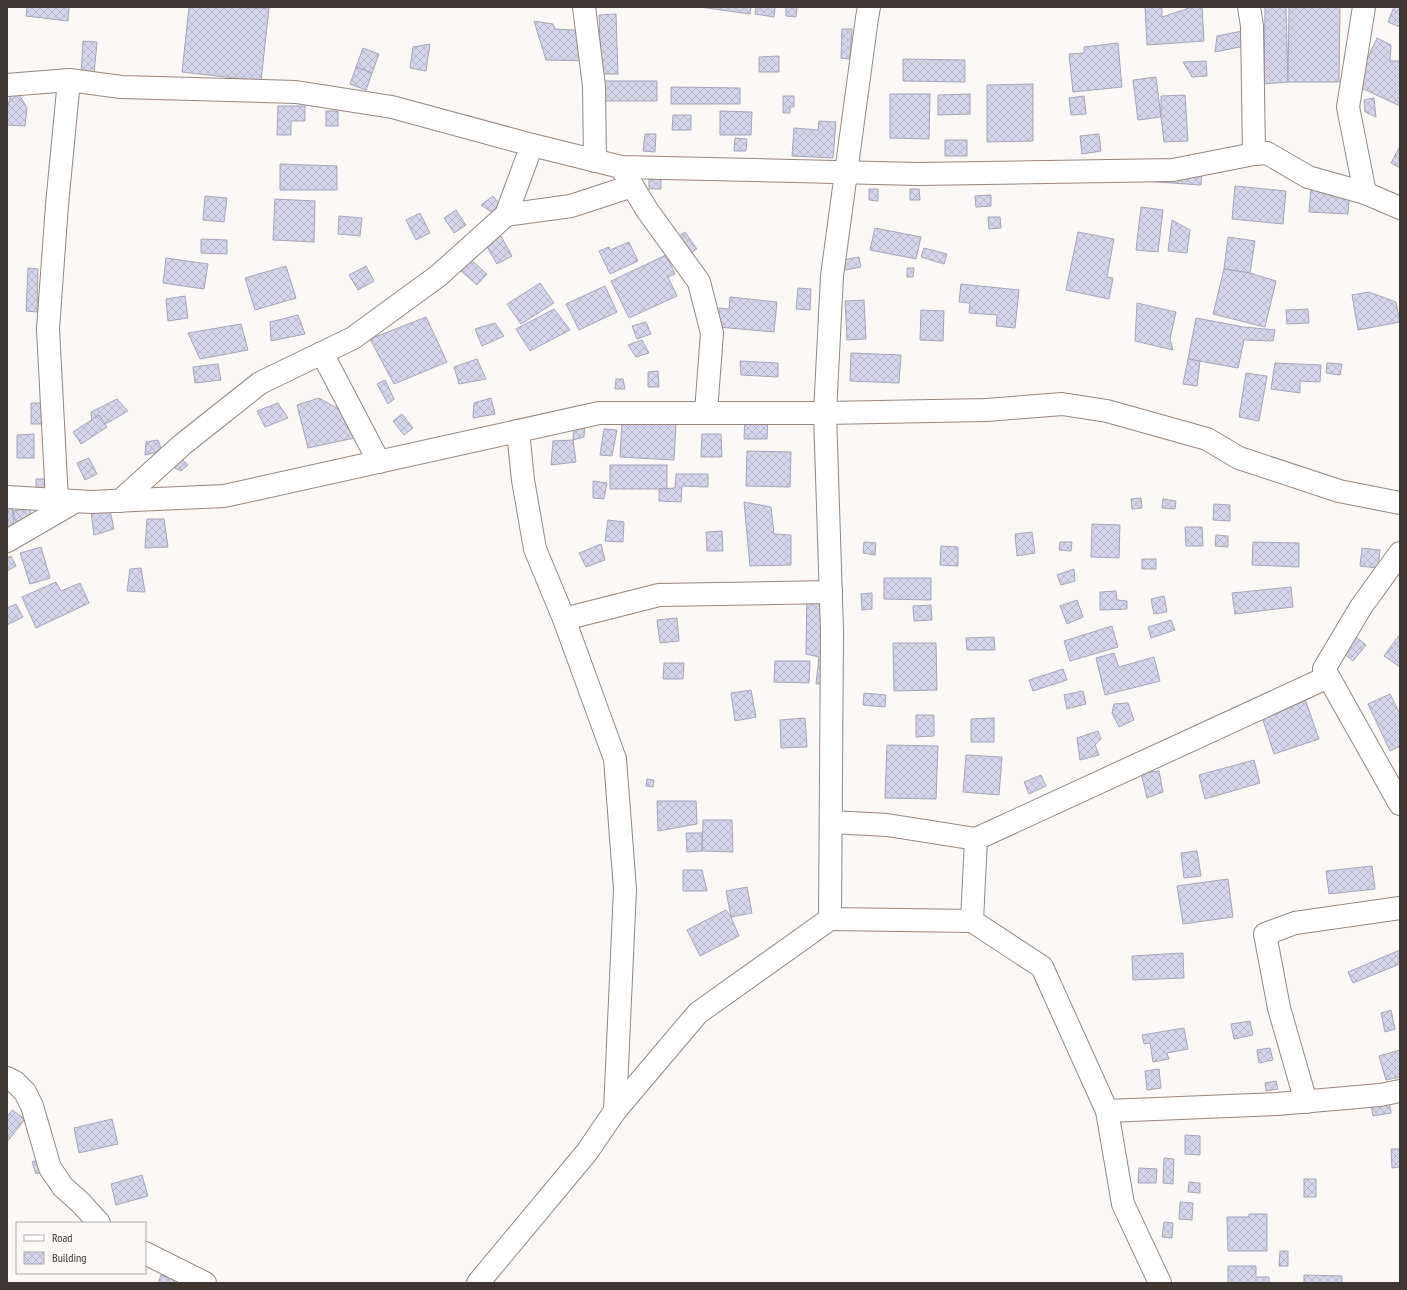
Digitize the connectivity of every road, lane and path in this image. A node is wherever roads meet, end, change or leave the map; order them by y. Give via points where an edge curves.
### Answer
1 (584, 7) edge
2 (870, 7) edge
3 (1249, 7) edge
4 (1364, 7) edge
5 (69, 80) junction
6 (7, 85) edge
7 (532, 145) junction
8 (1254, 154) junction
9 (595, 161) junction
10 (621, 167) junction
11 (847, 172) junction
12 (632, 186) junction
13 (1365, 193) junction
14 (1400, 208) edge
15 (506, 215) junction
16 (322, 353) junction
17 (706, 412) junction
18 (825, 413) junction
19 (518, 431) junction
20 (379, 462) junction
21 (7, 497) edge
22 (67, 501) junction
23 (120, 501) junction
24 (1400, 503) edge
25 (7, 541) edge
26 (1400, 553) edge
27 (831, 592) junction
28 (564, 619) junction
29 (1328, 677) junction
30 (1400, 804) edge
31 (832, 822) junction
32 (976, 839) junction
33 (1400, 908) edge
34 (830, 919) junction
35 (972, 921) junction
36 (7, 1078) edge
37 (1400, 1091) edge
38 (1306, 1102) junction
39 (616, 1111) junction
40 (1107, 1111) junction
41 (98, 1222) edge
42 (146, 1254) edge
43 (205, 1283) edge
44 (478, 1283) edge
45 (1160, 1283) edge

1 - 9 street via 594,86
2 - 11 street via 866,18
3 - 8 street via 1252,26
4 - 13 street via 1348,107
5 - 6 street
5 - 7 street via 121,87 296,92 392,107
5 - 22 street via 48,329
7 - 9 street
7 - 15 street
8 - 11 street via 1173,170 918,174
8 - 13 street via 1268,153 1308,177
9 - 10 street
10 - 11 street
10 - 12 street
11 - 18 street via 832,276
12 - 15 street via 571,206
12 - 17 street via 699,282 712,333
13 - 14 street
15 - 16 street via 438,276 352,338
16 - 20 street
16 - 23 street via 260,383 183,444
17 - 18 street
17 - 19 street via 599,413
18 - 24 street via 986,410 1062,404 1100,410 1208,439 1239,458 1339,491
18 - 27 street
19 - 20 street
19 - 28 street via 523,480 535,549
20 - 23 street via 224,496
21 - 22 street
22 - 23 street
22 - 25 street
26 - 29 street via 1361,607 1324,669
27 - 28 street via 659,595
27 - 31 street
28 - 39 street via 615,759 625,889
29 - 30 street
29 - 32 street
31 - 32 street via 887,825
31 - 34 street
32 - 35 street
33 - 38 street via 1295,923 1265,934 1278,1008
34 - 35 street
34 - 39 street via 698,1013
35 - 40 street via 1042,967
36 - 41 street via 25,1092 32,1106 50,1168 63,1187
37 - 38 street
38 - 40 street
39 - 44 street via 587,1152
40 - 45 street via 1123,1204
42 - 43 street

